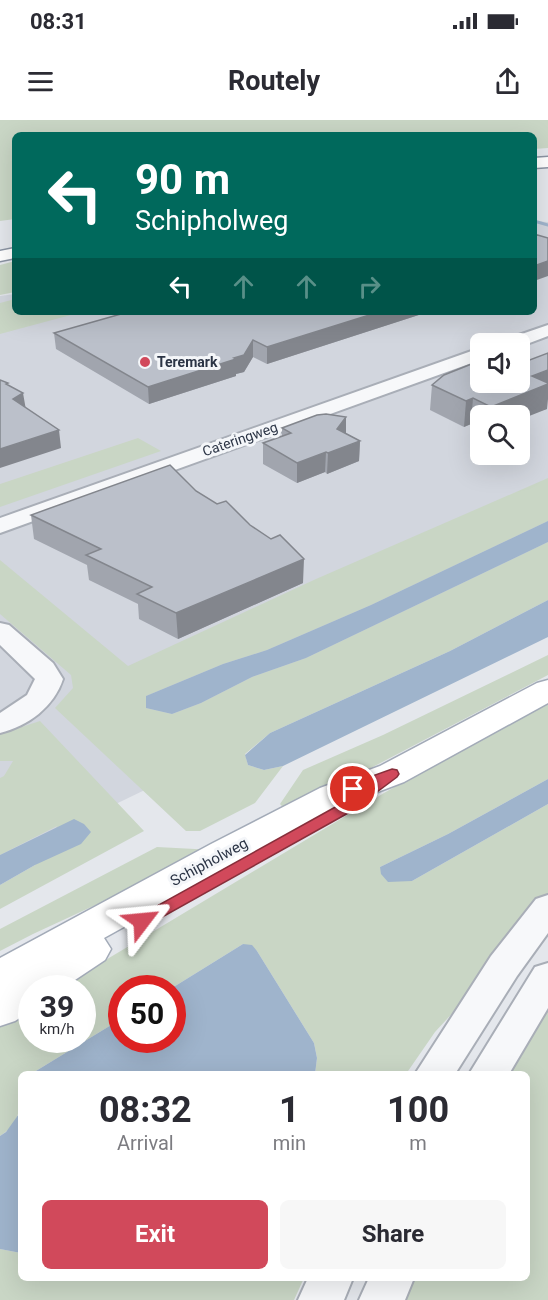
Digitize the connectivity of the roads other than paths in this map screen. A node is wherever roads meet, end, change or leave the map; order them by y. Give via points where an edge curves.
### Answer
1 (548, 330) edge
2 (530, 337) edge
3 (470, 358) edge
4 (0, 526) edge
5 (0, 631) edge
6 (548, 690) edge
7 (0, 724) edge
8 (392, 774) junction
9 (548, 908) edge
10 (0, 977) edge
11 (548, 977) edge
12 (0, 1009) edge
13 (436, 1071) edge
14 (490, 1071) edge
15 (330, 1281) edge
16 (391, 1281) edge
17 (321, 1300) edge
18 (382, 1300) edge

1 - 2 street
3 - 4 street, Cateringweg
5 - 7 street via 49,679 47,689 36,702
6 - 8 main road, Schipholweg
8 - 10 main road, Schipholweg via 323,801
8 - 12 main road, Schipholweg via 345,809 85,953
9 - 13 street via 504,966
11 - 14 street
15 - 17 street
16 - 18 street

